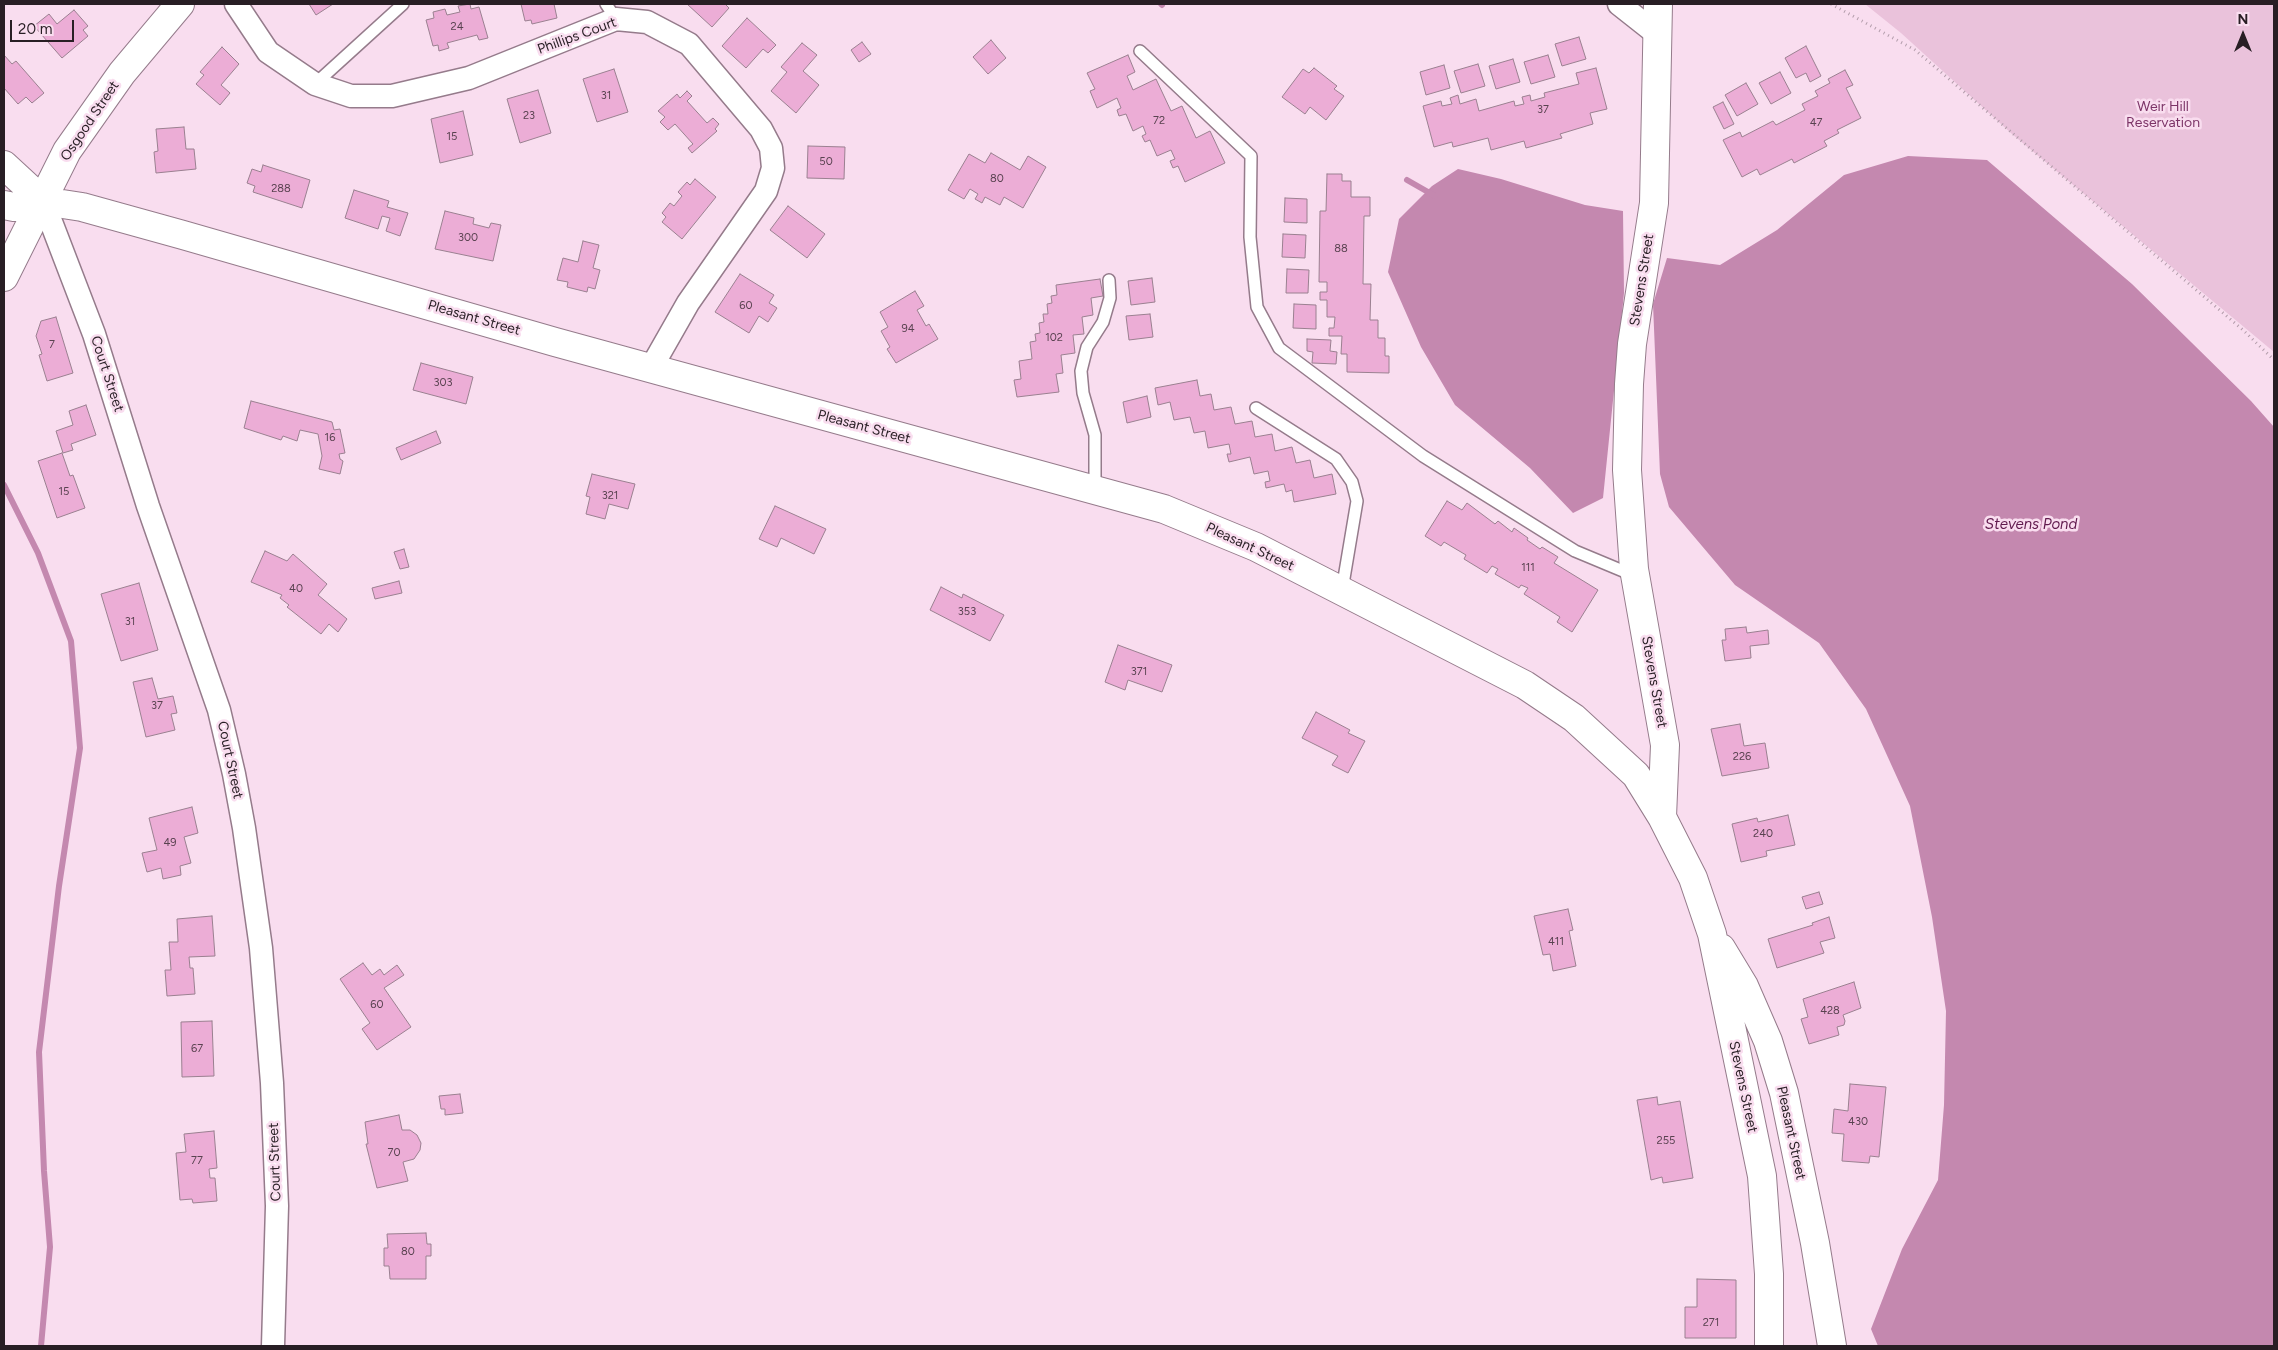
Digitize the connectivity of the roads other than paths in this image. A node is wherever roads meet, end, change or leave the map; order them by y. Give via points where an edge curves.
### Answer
1 (180, 4) edge
2 (236, 4) edge
3 (403, 4) edge
4 (1618, 4) edge
5 (1658, 4) edge
6 (611, 12) edge
7 (1657, 34) junction
8 (1140, 51) dead end
9 (314, 84) junction
10 (4, 165) edge
11 (44, 201) junction
12 (4, 205) edge
13 (4, 277) edge
14 (1109, 280) dead end
15 (651, 368) junction
16 (1256, 408) dead end
17 (1095, 490) junction
18 (1636, 577) junction
19 (1342, 591) junction
20 (1662, 817) junction
21 (1712, 934) junction
22 (273, 1346) edge
23 (1769, 1346) edge
24 (1832, 1346) edge

1 - 11 street, Osgood Street via 122,73 67,151
2 - 9 street, Phillips Court via 268,52
3 - 9 lane
4 - 7 street
5 - 7 street, Stevens Street
6 - 9 street, Phillips Court via 469,78 392,96 351,96
6 - 15 street, Phillips Court via 646,22 689,44 761,129 771,148 773,168 766,191 688,303
7 - 18 street, Stevens Street via 1654,203 1632,344 1629,384 1627,470
8 - 18 lane via 1251,156 1250,237 1257,306 1279,348 1423,456 1575,551
10 - 11 street
11 - 12 street via 14,207
11 - 13 street, Osgood Street
11 - 15 street, Pleasant Street via 82,207 174,232
11 - 22 street, Court Street via 94,334 148,506 219,710 234,774 262,948 272,1083 277,1206
14 - 17 lane via 1110,298 1103,322 1087,347 1081,371 1083,392 1095,435
15 - 17 street, Pleasant Street
16 - 19 lane via 1336,459 1352,482 1356,501
17 - 19 street, Pleasant Street via 1164,509 1256,547
18 - 20 street, Stevens Street via 1665,745
19 - 20 street, Pleasant Street via 1525,685 1574,718 1636,775
20 - 21 street, Stevens Street via 1693,878
21 - 23 street, Stevens Street via 1762,1176 1769,1264
21 - 24 street, Pleasant Street via 1744,986 1768,1040 1781,1084 1815,1243

